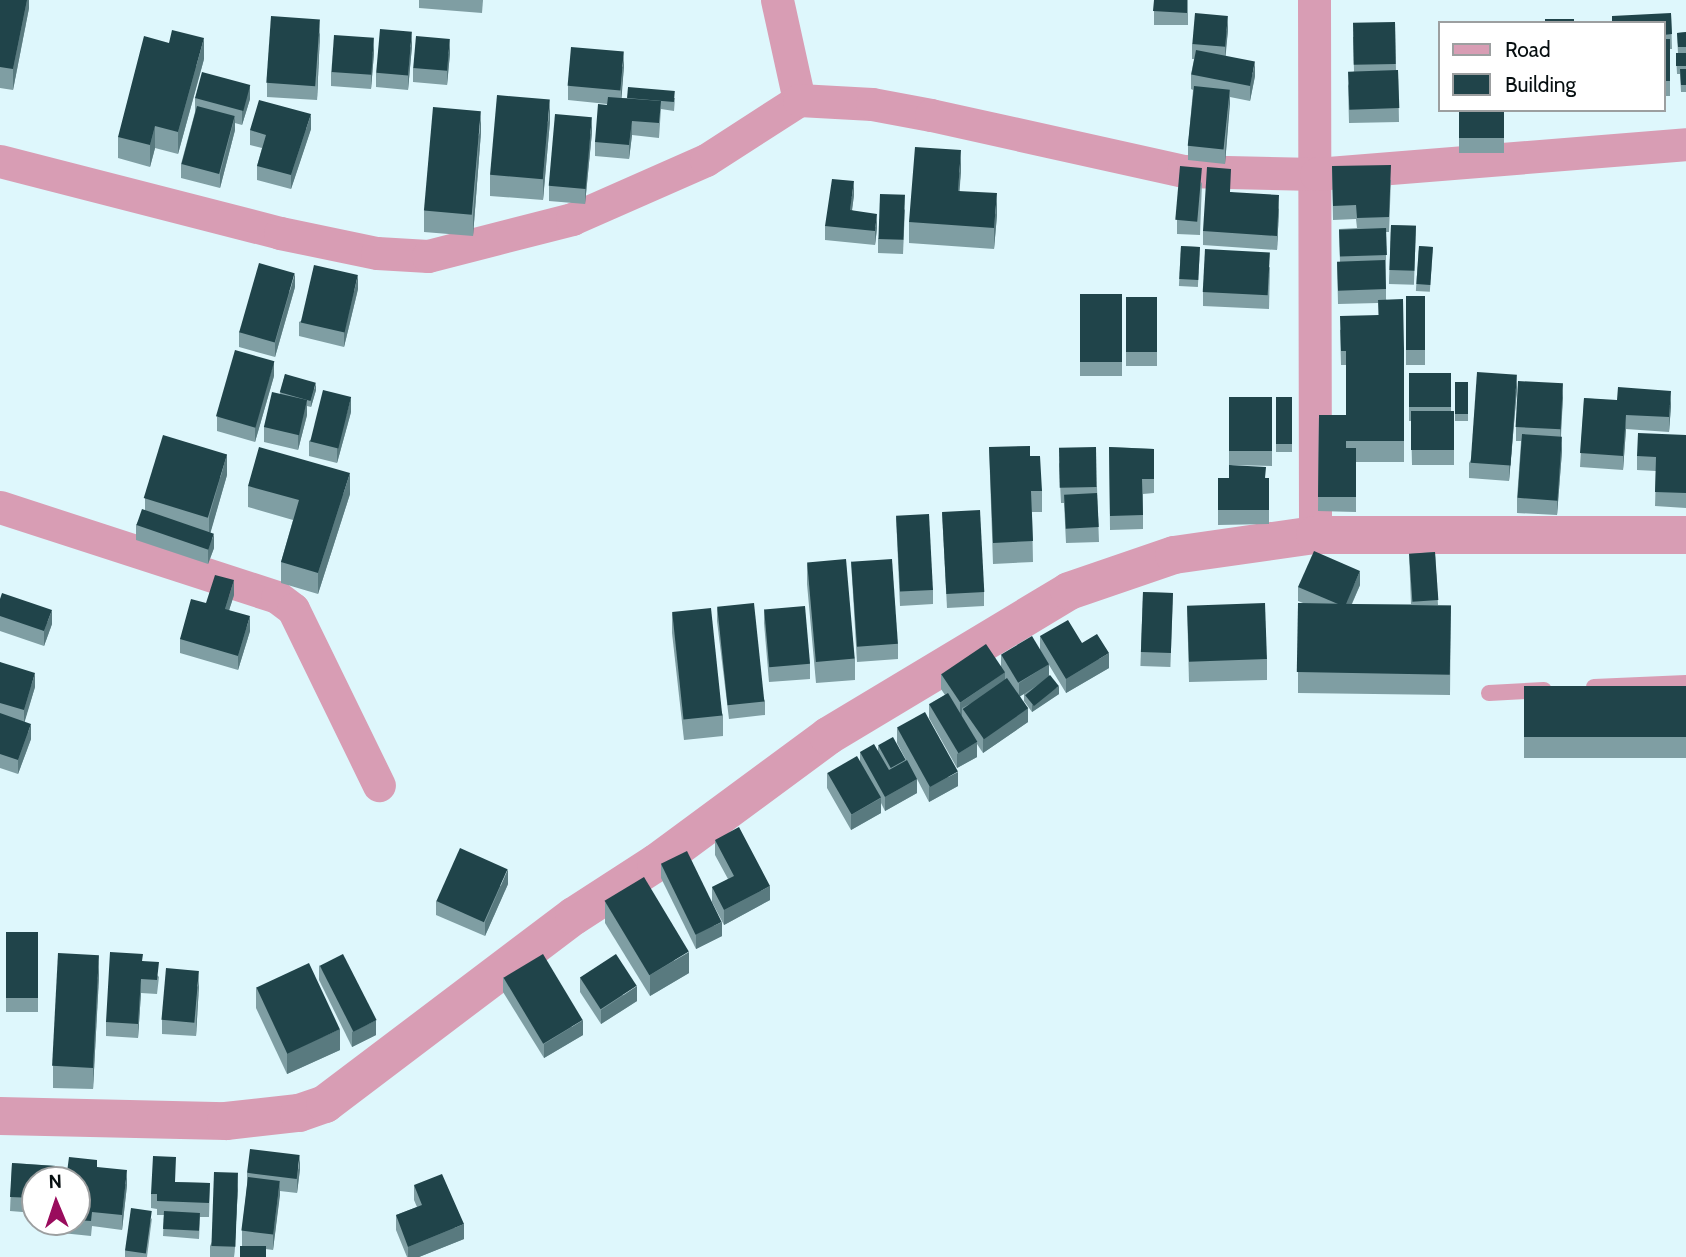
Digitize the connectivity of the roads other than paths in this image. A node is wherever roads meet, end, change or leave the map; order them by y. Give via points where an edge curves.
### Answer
1 (777, 0) edge
2 (1314, 0) edge
3 (799, 100) junction
4 (1686, 144) edge
5 (0, 161) edge
6 (1316, 174) junction
7 (0, 507) edge
8 (1315, 535) junction
9 (1686, 535) edge
10 (1686, 682) edge
11 (1489, 693) dead end
12 (379, 785) dead end
13 (0, 1116) edge

1 - 3 street
2 - 6 street
3 - 5 street via 706,160 572,219 428,256 377,253 280,233
3 - 6 street via 872,104 1182,171
4 - 6 street
6 - 8 street
7 - 12 street via 277,597 293,608
8 - 9 street
8 - 13 street via 1174,555 1069,591 828,736 656,863 574,915 325,1104 299,1113 226,1121
10 - 11 lane

